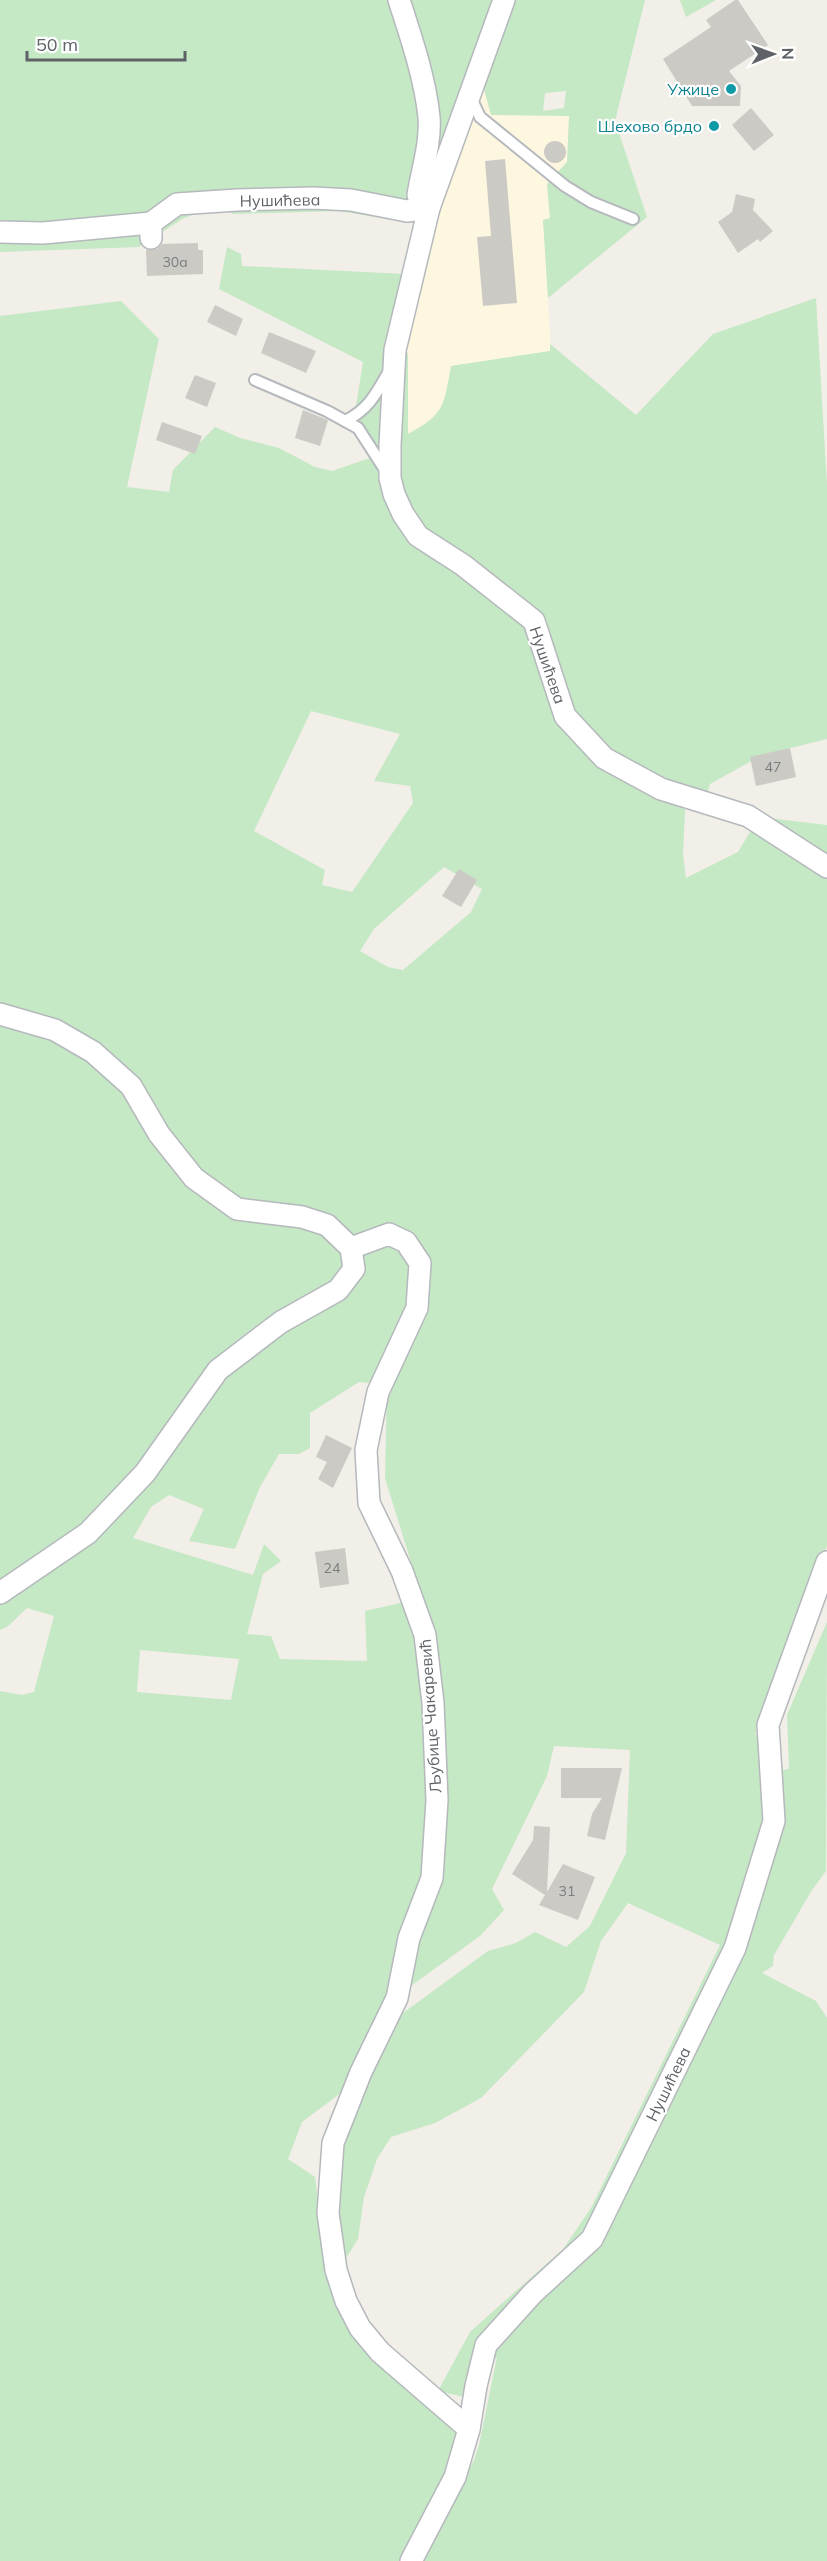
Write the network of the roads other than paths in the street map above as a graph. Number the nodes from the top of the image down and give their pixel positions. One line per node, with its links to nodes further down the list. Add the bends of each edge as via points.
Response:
1 (399, 0): 4 (street, via 429,118 418,195)
2 (504, 0): 3 (street, Нушићева)
3 (470, 95): 4 (street, Нушићева); 5 (lane, via 480,117 565,186 591,202)
4 (429, 208): 6 (street, Нушићева, via 407,211 351,200 313,198 237,200 177,204 151,230); 7 (street, Нушићева)
5 (633, 219)
6 (0, 232)
7 (394, 361): 9 (lane, Нушићева, via 361,413); 10 (street, Нушићева)
8 (255, 380): 9 (lane, Нушићева)
9 (345, 421): 10 (lane, Нушићева, via 358,428)
10 (390, 478): 11 (street, Нушићева, via 403,514 418,536 464,565 534,621 565,716 604,758 661,789 748,816)
11 (827, 867)
12 (0, 1014): 13 (street, via 56,1030 93,1052 131,1086 159,1134 194,1178 237,1209 302,1217 327,1225)
13 (351, 1248): 15 (street, via 354,1269 338,1290 281,1322 218,1370 145,1473 88,1533); 16 (street, Љубице Чакаревић, via 388,1234 406,1242 420,1263 417,1308 378,1392 366,1450 369,1503 402,1571 425,1635 437,1800 432,1878 409,1938 397,1998 361,2072 333,2143 328,2213 336,2270 360,2328 380,2352)
14 (827, 1562): 16 (street, Нушићева, via 768,1725 774,1821 735,1948 592,2239 533,2293 486,2345)
15 (0, 1593)
16 (469, 2428): 17 (street, Нушићева, via 455,2477)
17 (411, 2561)

